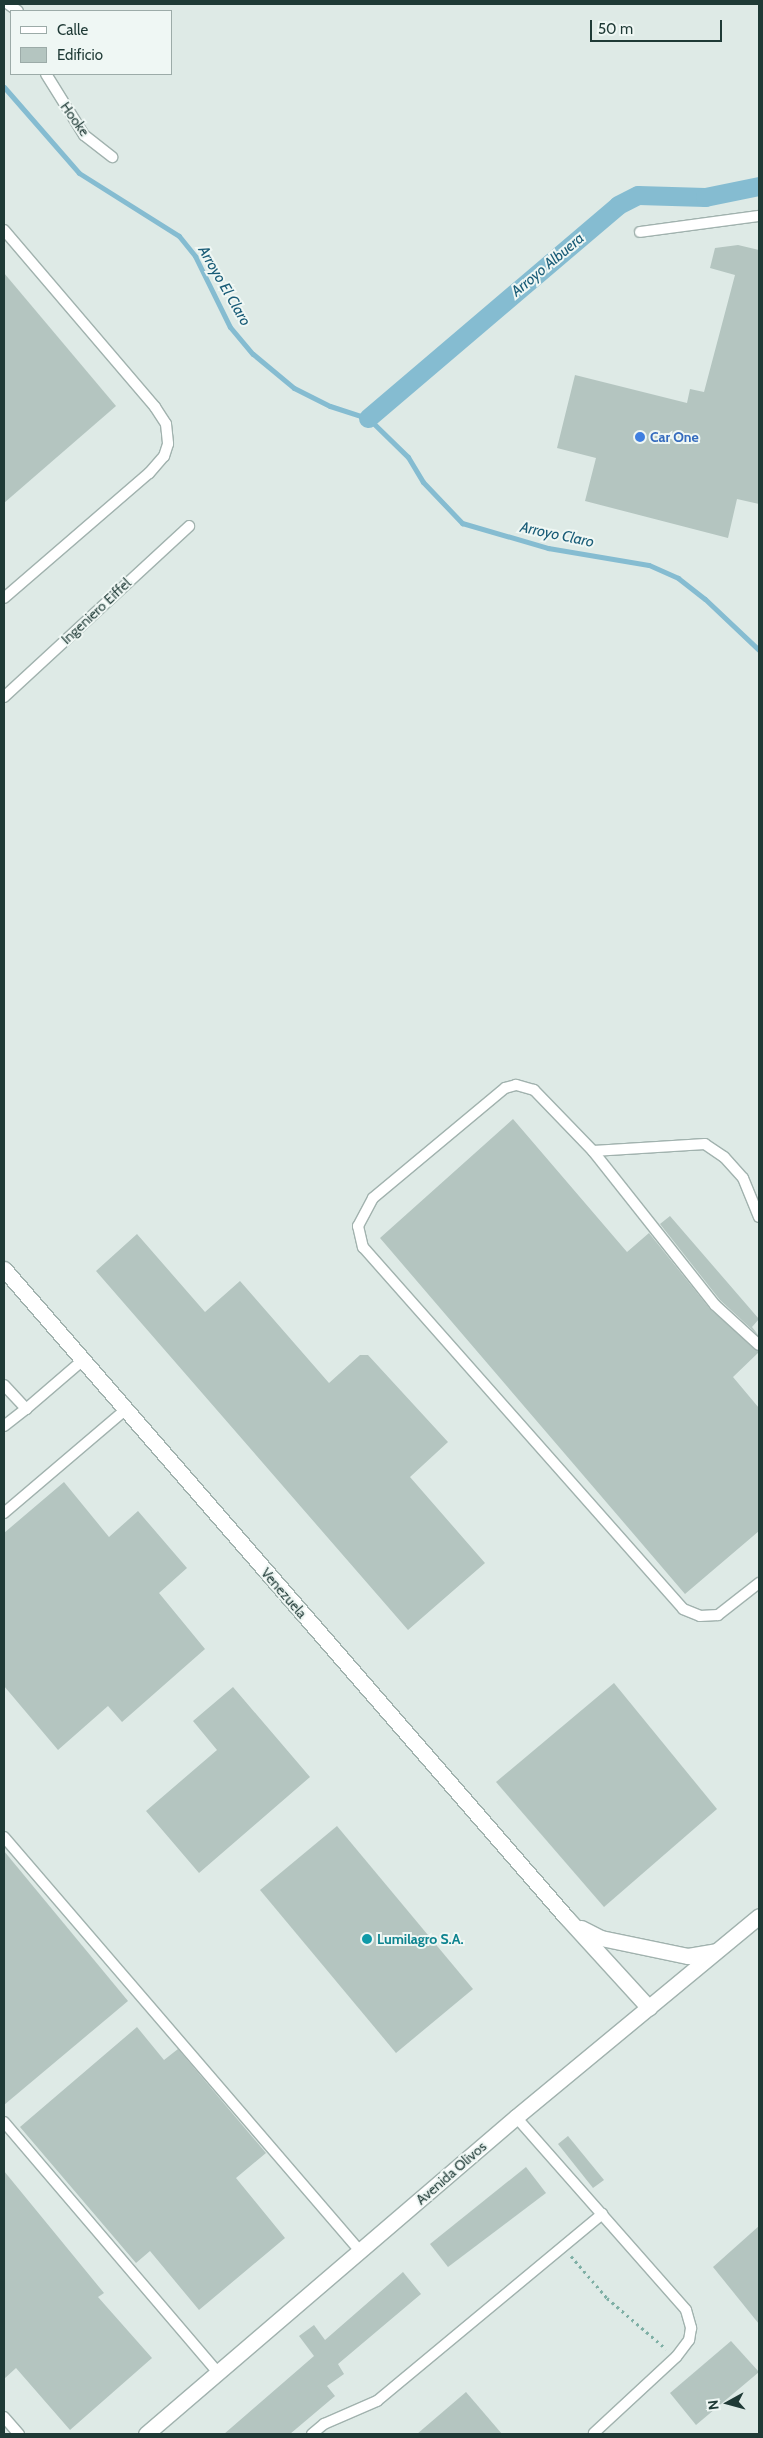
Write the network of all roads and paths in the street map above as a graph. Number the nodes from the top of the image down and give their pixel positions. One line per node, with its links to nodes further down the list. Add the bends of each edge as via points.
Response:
1 (47, 75): 2 (lane, Hooke, via 84,135)
2 (112, 158)
3 (759, 216): 5 (lane)
4 (4, 230): 7 (lane, via 155,407 166,424 168,444 164,456 149,473)
5 (640, 232)
6 (189, 526): 8 (lane, Ingeniero Eiffel)
7 (4, 598)
8 (4, 697)
9 (593, 1151): 10 (lane, via 705,1144 724,1157 743,1178); 12 (lane, via 715,1305); 19 (lane, via 534,1090 516,1085 505,1088 373,1198 358,1226 363,1247 683,1609 700,1616 718,1615)
10 (759, 1217)
11 (4, 1269): 13 (street, Venezuela)
12 (759, 1345)
13 (82, 1360): 15 (lane); 16 (street, Venezuela)
14 (4, 1386): 15 (lane)
15 (26, 1409): 17 (lane)
16 (125, 1410): 18 (lane); 22 (street, Venezuela)
17 (4, 1426)
18 (4, 1513)
19 (759, 1583)
20 (4, 1837): 29 (lane)
21 (759, 1916): 23 (street, Avenida Olivos)
22 (566, 1917): 23 (street, via 601,1938 688,1956 708,1954); 24 (street, Venezuela)
23 (723, 1947): 24 (street, Avenida Olivos)
24 (649, 2008): 25 (street, Avenida Olivos)
25 (516, 2116): 27 (lane); 29 (street, Avenida Olivos)
26 (4, 2122): 31 (lane)
27 (602, 2214): 28 (lane); 30 (lane, via 686,2310 691,2328 689,2340)
28 (560, 2249): 30 (path, via 586,2270 607,2298 645,2334); 36 (lane, via 377,2401 324,2424)
29 (360, 2251): 31 (street, Avenida Olivos)
30 (676, 2357): 33 (lane)
31 (218, 2373): 35 (street, Avenida Olivos)
32 (4, 2416): 34 (lane)
33 (594, 2433)
34 (19, 2434)
35 (146, 2434)
36 (312, 2434)

